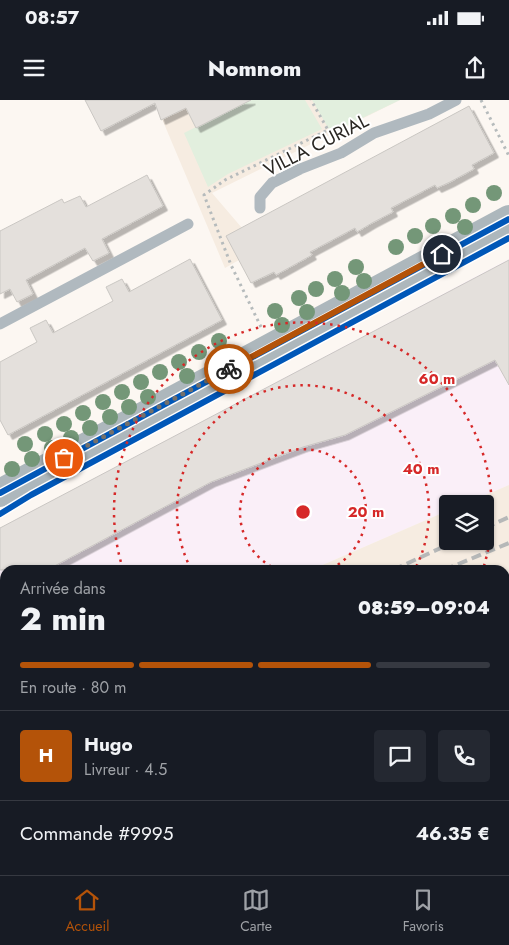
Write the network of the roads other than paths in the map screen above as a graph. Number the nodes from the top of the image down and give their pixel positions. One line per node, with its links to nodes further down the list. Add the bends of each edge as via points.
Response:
1 (456, 100): 2 (lane, VILLA CURIAL, via 429,114 374,133 341,153 272,183 260,197)
2 (260, 208)
3 (509, 219): 6 (street)
4 (188, 224): 5 (lane)
5 (0, 324)
6 (0, 493)

